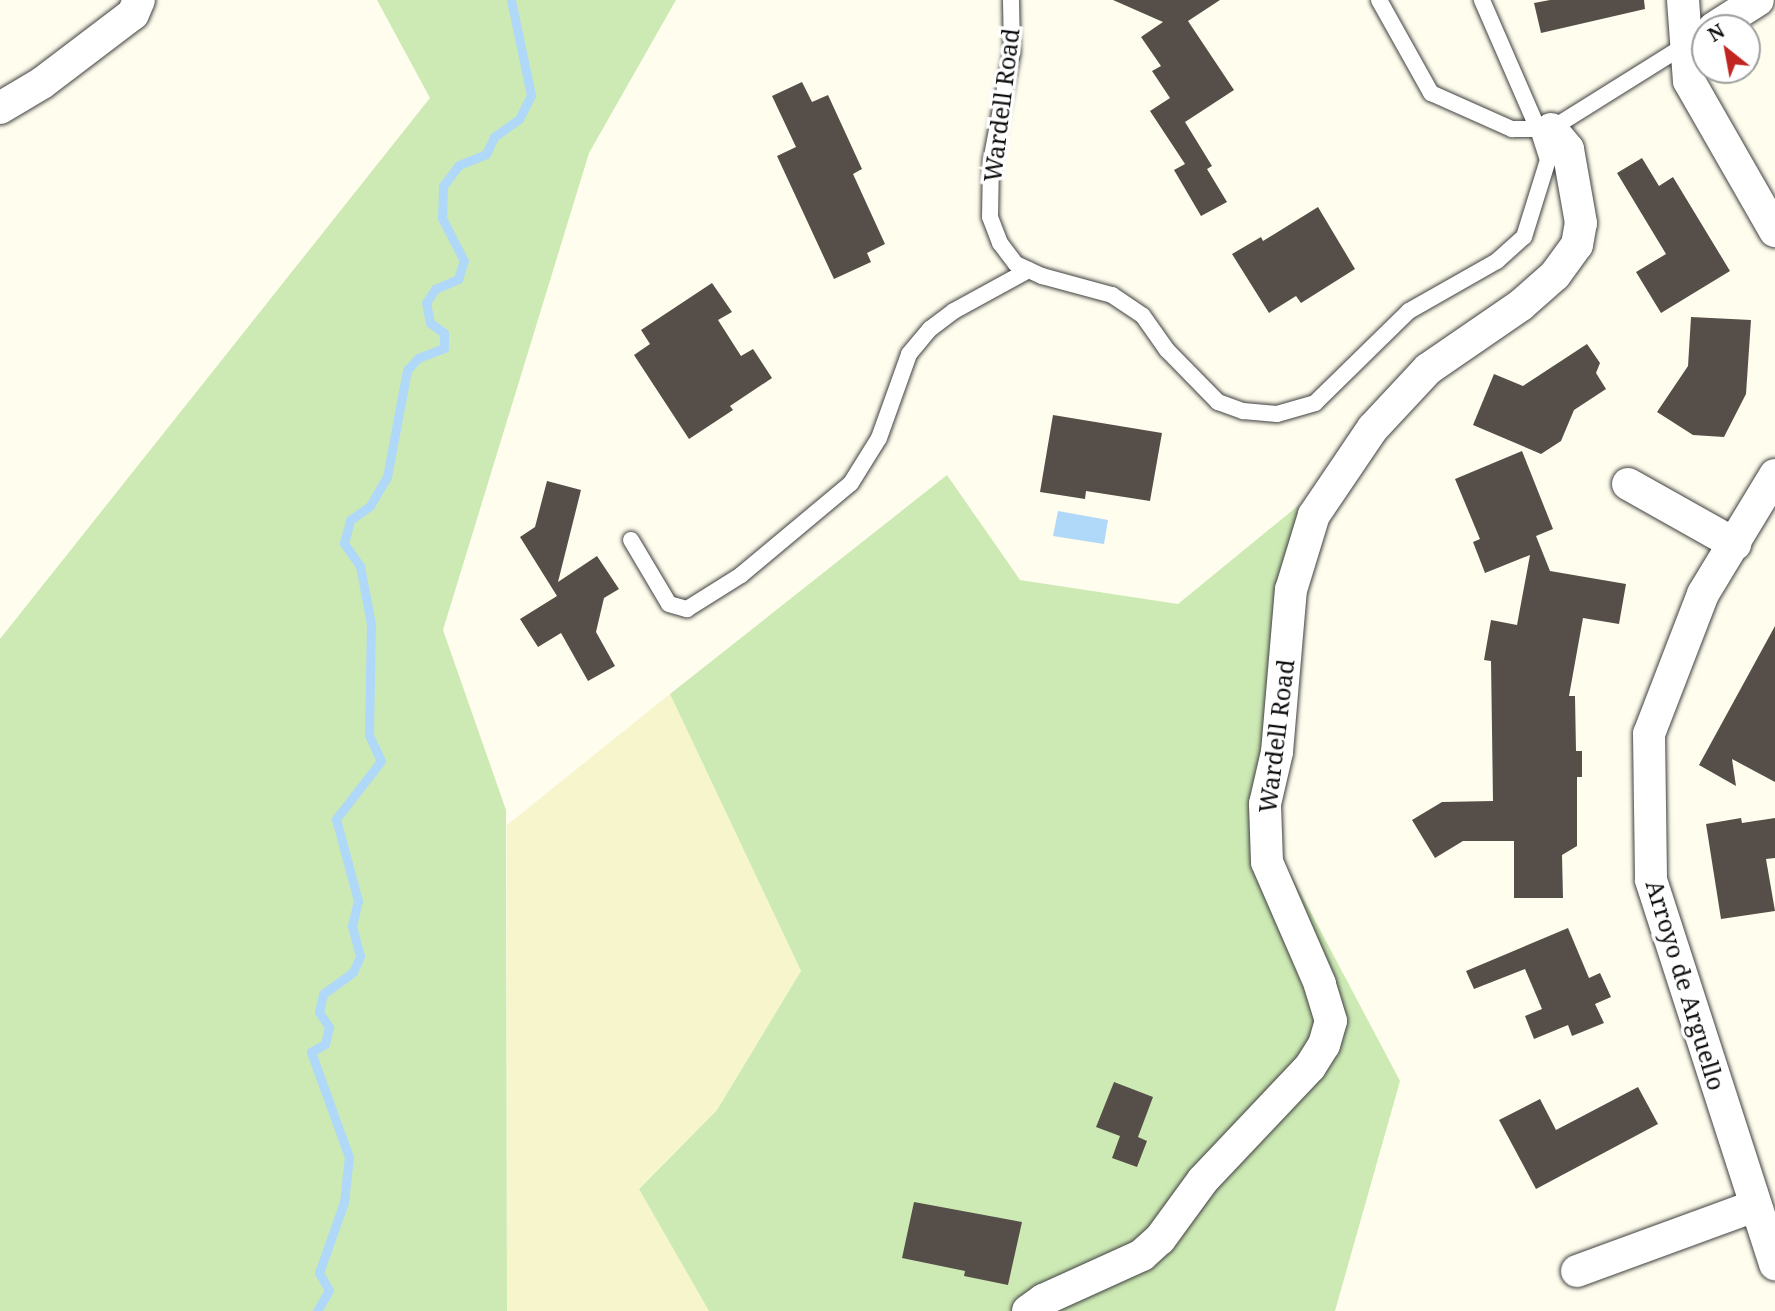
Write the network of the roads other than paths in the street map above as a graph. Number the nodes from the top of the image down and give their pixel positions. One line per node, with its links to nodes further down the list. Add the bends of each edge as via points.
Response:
1 (139, 0): 11 (street, via 133,14 42,83)
2 (1011, 0): 14 (lane, Wardell Road, via 1012,52 991,161 990,217 1000,243 1016,264)
3 (1379, 0): 12 (lane, via 1431,93 1512,129)
4 (1482, 0): 12 (lane, Wardell Road)
5 (1683, 0): 8 (street)
6 (1758, 0): 7 (street)
7 (1736, 14)
8 (1691, 27)
9 (1691, 42): 12 (lane)
10 (1691, 67): 13 (street, via 1689,81)
11 (0, 108)
12 (1545, 129): 14 (lane, Wardell Road, via 1548,160 1524,237 1479,273 1409,312 1315,404 1277,414 1243,411 1218,402 1167,350 1143,316 1112,295); 22 (street, Wardell Road, via 1569,149 1581,223 1577,246 1555,275 1521,304 1428,369 1373,428 1314,514 1291,590 1277,752 1265,804 1267,862 1320,984 1331,1021 1324,1045 1310,1067 1203,1180 1160,1239 1142,1255)
13 (1775, 230)
14 (1029, 270): 17 (lane, via 954,311 930,330 909,354 879,438 851,483 741,575 687,609 669,604)
15 (1775, 475): 18 (street, Arroyo de Arguello)
16 (1628, 484): 18 (street)
17 (631, 540)
18 (1735, 544): 19 (street, Arroyo de Arguello, via 1703,594 1649,734 1651,880)
19 (1755, 1206): 20 (street, Arroyo de Arguello); 21 (street)
20 (1775, 1264)
21 (1577, 1270)
22 (1028, 1311)

